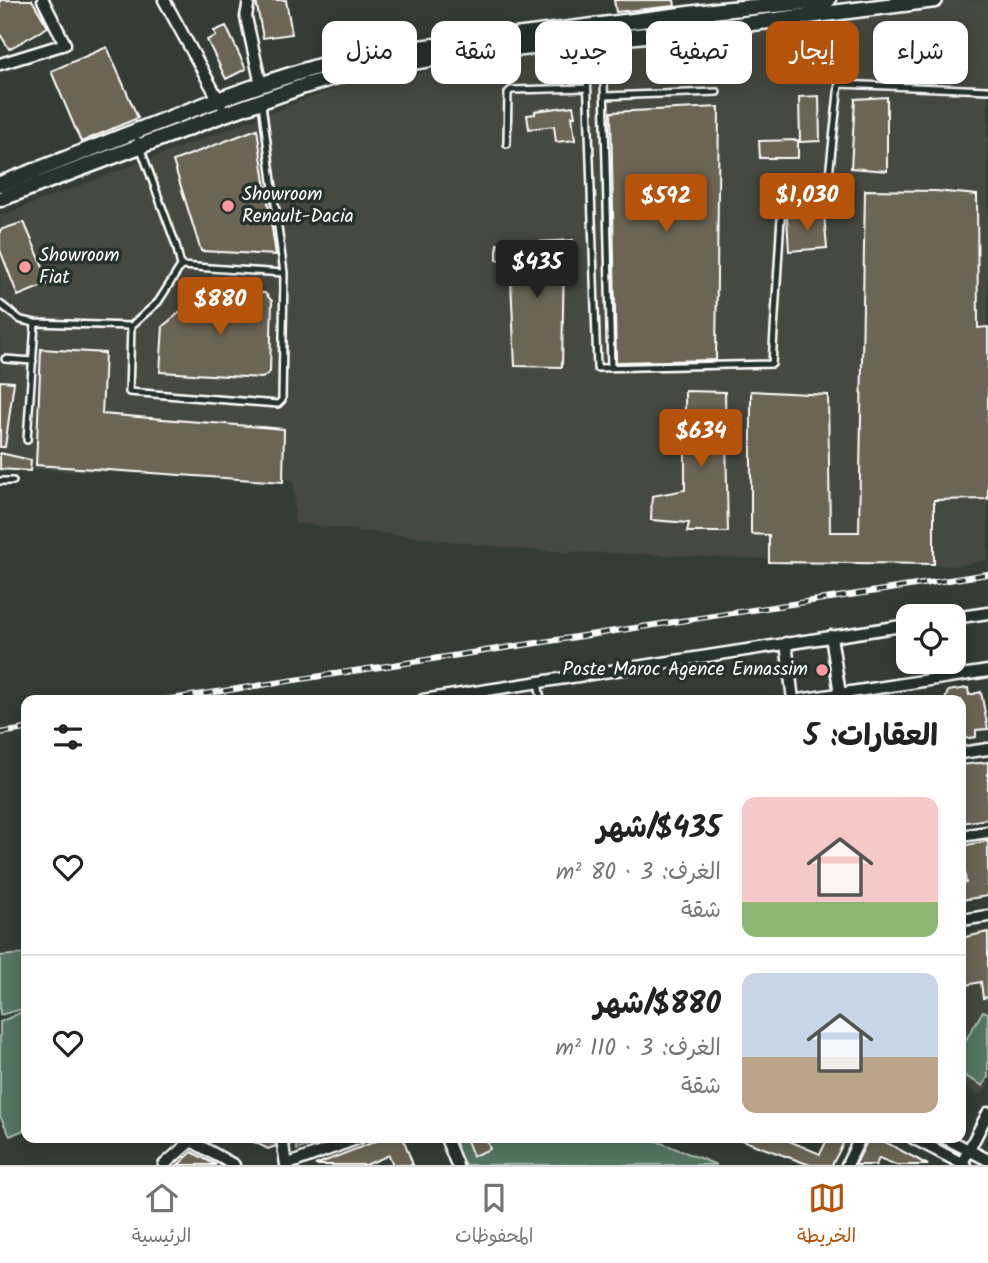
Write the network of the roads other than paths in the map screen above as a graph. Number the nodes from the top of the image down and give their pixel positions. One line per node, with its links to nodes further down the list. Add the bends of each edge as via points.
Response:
1 (43, 0): 12 (street, via 65,44)
2 (164, 0): 21 (street)
3 (249, 0): 15 (street, via 246,18)
4 (828, 0): 6 (street)
5 (935, 0): 7 (street)
6 (723, 5): 9 (street)
7 (839, 6): 8 (street)
8 (752, 22)
9 (632, 25)
10 (431, 50): 15 (street, via 355,56)
11 (431, 54): 20 (street, via 355,71)
12 (0, 64)
13 (587, 84): 16 (lane)
14 (603, 84): 19 (lane)
15 (261, 85): 21 (street)
16 (587, 88): 23 (lane, via 511,90); 33 (lane, via 597,368)
17 (988, 90): 33 (lane, via 839,84 828,185 791,195 780,217 772,364)
18 (717, 92): 19 (lane)
19 (604, 96): 33 (lane)
20 (261, 101): 21 (street); 27 (lane)
21 (222, 107): 22 (street)
22 (137, 139): 24 (street); 25 (street); 26 (lane)
23 (507, 144)
24 (0, 184)
25 (0, 199)
26 (181, 266): 27 (lane); 30 (lane, via 158,302)
27 (284, 273): 30 (lane, via 282,400 278,404 129,392)
28 (0, 304): 29 (lane, via 21,320)
29 (35, 323): 30 (lane); 32 (lane)
30 (131, 326)
31 (5, 359): 32 (lane)
32 (33, 361): 34 (lane)
33 (611, 368)
34 (27, 440)
35 (0, 481): 36 (lane)
36 (13, 481)
37 (988, 613): 38 (street)
38 (966, 616)
39 (896, 627): 40 (street)
40 (831, 636): 41 (street); 44 (street)
41 (786, 643): 43 (street); 47 (street)
42 (988, 671): 44 (street)
43 (538, 682): 45 (street); 46 (lane)
44 (840, 694): 48 (street)
45 (484, 695)
46 (540, 695)
47 (792, 695)
48 (833, 695)
49 (988, 749): 50 (street)
50 (966, 752)
51 (988, 832): 52 (street)
52 (966, 835)
53 (988, 916): 54 (street)
54 (966, 919)
55 (988, 1114): 64 (street)
56 (186, 1143): 66 (street)
57 (197, 1143): 67 (street)
58 (283, 1143): 68 (street)
59 (345, 1143): 68 (street)
60 (448, 1143): 69 (street)
61 (858, 1143): 70 (street)
62 (922, 1143): 71 (street)
63 (955, 1143): 64 (street)
64 (968, 1149): 65 (street); 71 (street)
65 (988, 1160)
66 (164, 1165)
67 (234, 1165)
68 (286, 1165)
69 (457, 1165)
70 (847, 1165)
71 (962, 1165)

